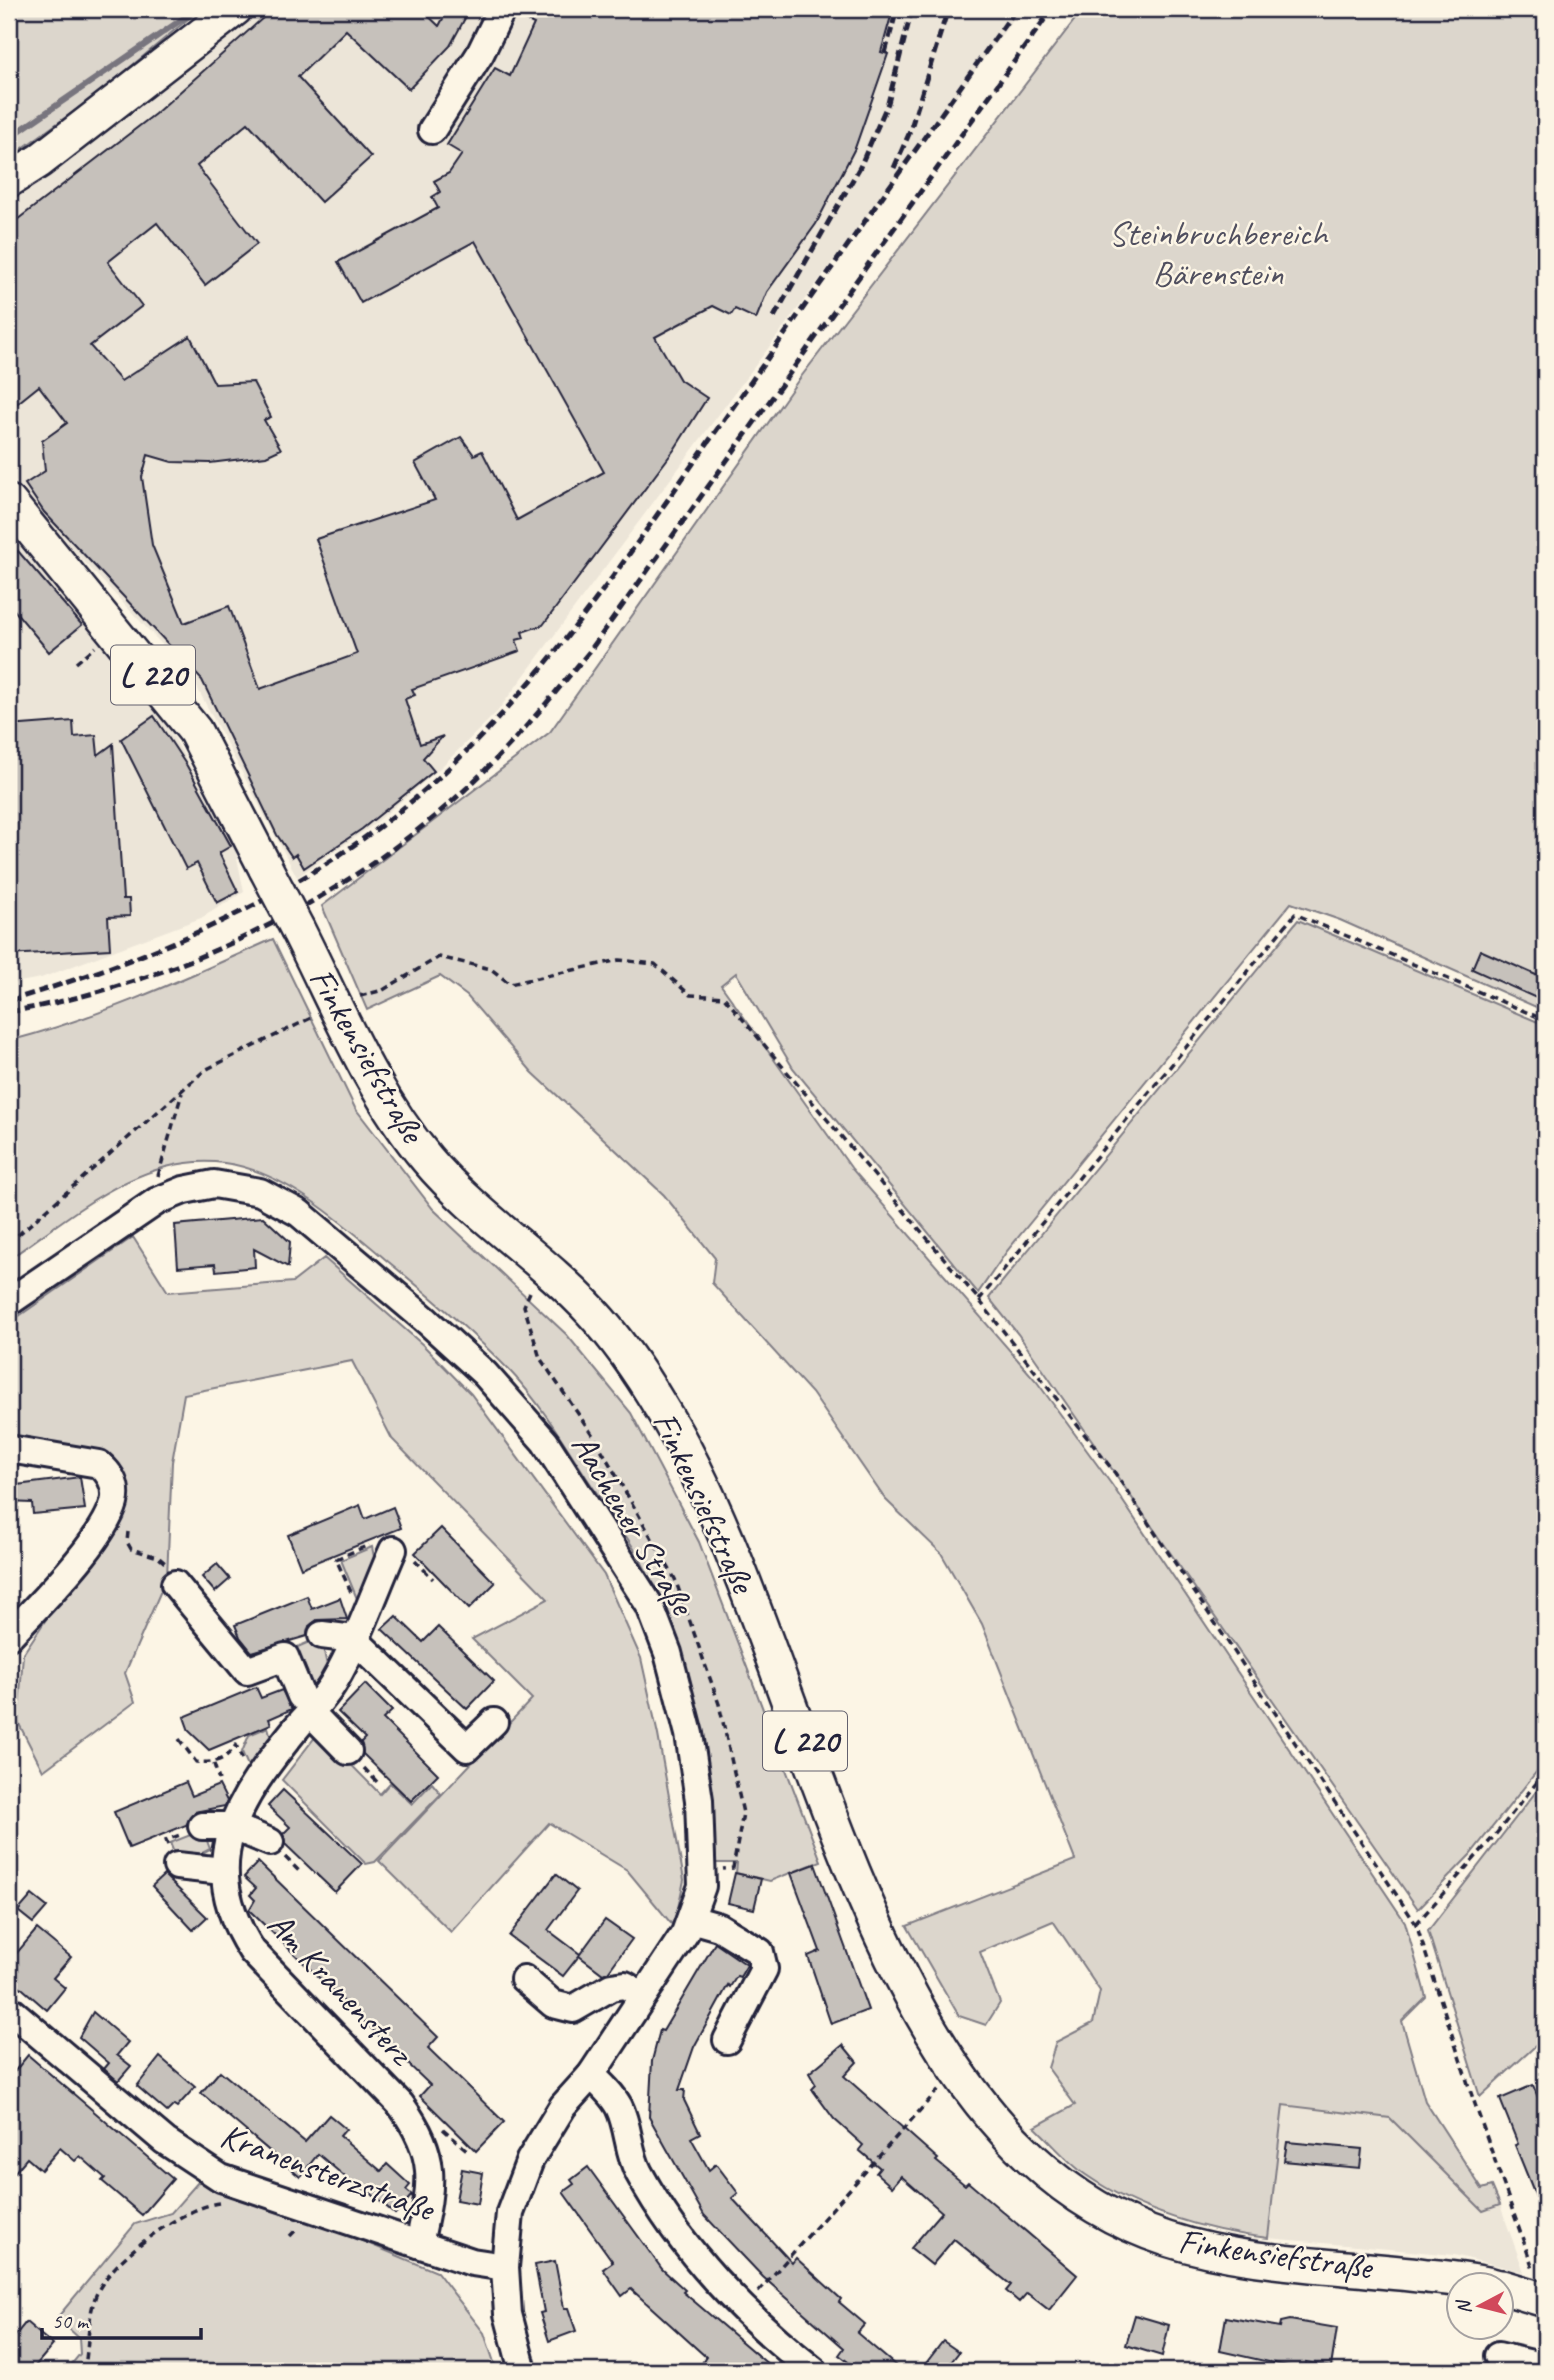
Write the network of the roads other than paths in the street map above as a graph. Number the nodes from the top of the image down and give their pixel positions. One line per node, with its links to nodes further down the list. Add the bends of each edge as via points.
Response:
1 (235, 9): 4 (main road)
2 (502, 9): 3 (street)
3 (432, 130)
4 (9, 180)
5 (13, 514): 29 (main road, Finkensiefstraße / L 220, bridge, via 195,731 399,1121 428,1160 592,1312 659,1403 692,1461 725,1535 850,1866 934,2040 982,2106 1045,2169 1102,2212 1167,2239 1256,2259)
6 (9, 1302): 21 (street, Aachener Straße, via 158,1200 214,1184 260,1192 299,1213 428,1321 485,1374 545,1442 650,1606 668,1653 699,1800 704,1868)
7 (9, 1449): 11 (street, via 99,1464 109,1473 115,1489 114,1503 97,1534)
8 (381, 1548): 12 (street, Am Kranensterz)
9 (172, 1577): 13 (street, via 247,1671 285,1657)
10 (322, 1635): 12 (street)
11 (9, 1636)
12 (354, 1639): 13 (street, Am Kranensterz, via 334,1683); 14 (street, via 467,1748)
13 (305, 1704): 15 (street); 17 (street, Am Kranensterz)
14 (494, 1722)
15 (348, 1751)
16 (202, 1826): 17 (street)
17 (231, 1826): 18 (street); 20 (street, Am Kranensterz)
18 (270, 1842)
19 (177, 1866): 20 (street)
20 (223, 1871): 27 (street, Am Kranensterz, via 235,1926 252,1951 401,2105 419,2130 429,2157 430,2192)
21 (691, 1919): 23 (street, Aachener Straße); 25 (street, via 719,1927 760,1952 764,1969)
22 (524, 1979): 23 (street, via 553,2004 573,2009 611,1987 625,1985)
23 (642, 1995): 26 (street, Aachener Straße)
24 (9, 2009): 27 (street, Kranensterzstraße, via 164,2141 221,2178)
25 (727, 2040)
26 (591, 2074): 28 (street, Aachener Straße, via 563,2106 530,2160 510,2213); 34 (street, via 620,2108 637,2170 706,2271)
27 (419, 2244): 28 (street, Kranensterzstraße, via 472,2262)
28 (505, 2267): 33 (street, Aachener Straße, via 508,2314)
29 (1446, 2279)
30 (1516, 2291): 31 (main road)
31 (1544, 2300)
32 (1498, 2356): 35 (street)
33 (523, 2371)
34 (814, 2371)
35 (1545, 2371)

